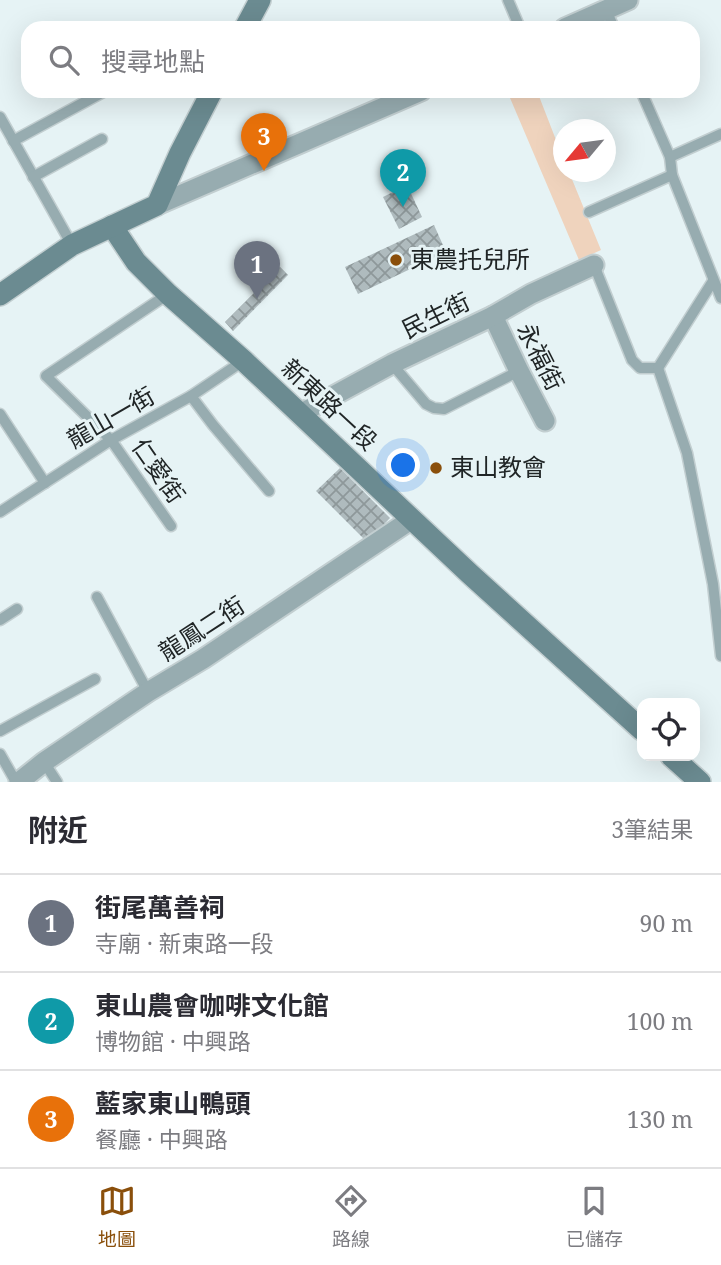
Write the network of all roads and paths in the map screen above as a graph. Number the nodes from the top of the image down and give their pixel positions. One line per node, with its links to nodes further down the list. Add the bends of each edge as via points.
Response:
1 (260, 0): 5 (street)
2 (508, 0): 6 (lane)
3 (628, 0): 4 (street)
4 (606, 10): 7 (street); 8 (lane)
5 (249, 21)
6 (517, 21)
7 (581, 21)
8 (611, 21)
9 (92, 98): 16 (lane)
10 (208, 98): 20 (street)
11 (405, 98): 20 (street)
12 (644, 98): 17 (lane)
13 (0, 117): 16 (lane)
14 (721, 134): 17 (lane)
15 (102, 139): 19 (lane)
16 (13, 141): 19 (lane)
17 (670, 157): 18 (lane)
18 (672, 175): 21 (lane); 25 (lane)
19 (33, 177): 23 (lane)
20 (157, 205): 22 (street)
21 (589, 212)
22 (112, 226): 23 (street); 26 (street, 新東路一段, via 136,262)
23 (72, 245): 27 (street)
24 (594, 265): 29 (street, 民生街); 32 (lane, via 632,360 640,368)
25 (713, 281): 28 (lane); 32 (lane)
26 (168, 294): 30 (street, 新東路一段); 38 (lane, 仁愛街, via 46,376)
27 (0, 295)
28 (721, 298)
29 (493, 316): 31 (street, 民生街); 33 (street, 永福街)
30 (244, 360): 34 (lane, 龍山一街); 36 (street, 新東路一段)
31 (392, 364): 33 (lane, via 426,404 444,409); 36 (street, 民生街)
32 (658, 368): 47 (lane, via 687,453 713,584)
33 (519, 371): 37 (street, 永福街)
34 (191, 396): 38 (lane, 龍山一街); 40 (lane)
35 (0, 414): 39 (lane)
36 (300, 414): 42 (street, 新東路一段)
37 (545, 421)
38 (111, 440): 39 (lane, 龍山一街); 43 (lane, 仁愛街)
39 (45, 483): 41 (lane, 龍山一街)
40 (269, 491)
41 (0, 512)
42 (412, 519): 49 (street, 龍鳳二街); 50 (street, 新東路一段)
43 (171, 526)
44 (97, 597): 49 (lane)
45 (17, 609): 46 (lane)
46 (0, 620)
47 (721, 656)
48 (95, 679): 51 (lane)
49 (148, 692): 54 (street, 龍鳳二街)
50 (637, 725)
51 (0, 731)
52 (0, 754): 55 (lane)
53 (677, 761): 57 (street)
54 (44, 762): 55 (street, 龍鳳二街); 56 (lane)
55 (18, 782)
56 (57, 782)
57 (700, 782)

